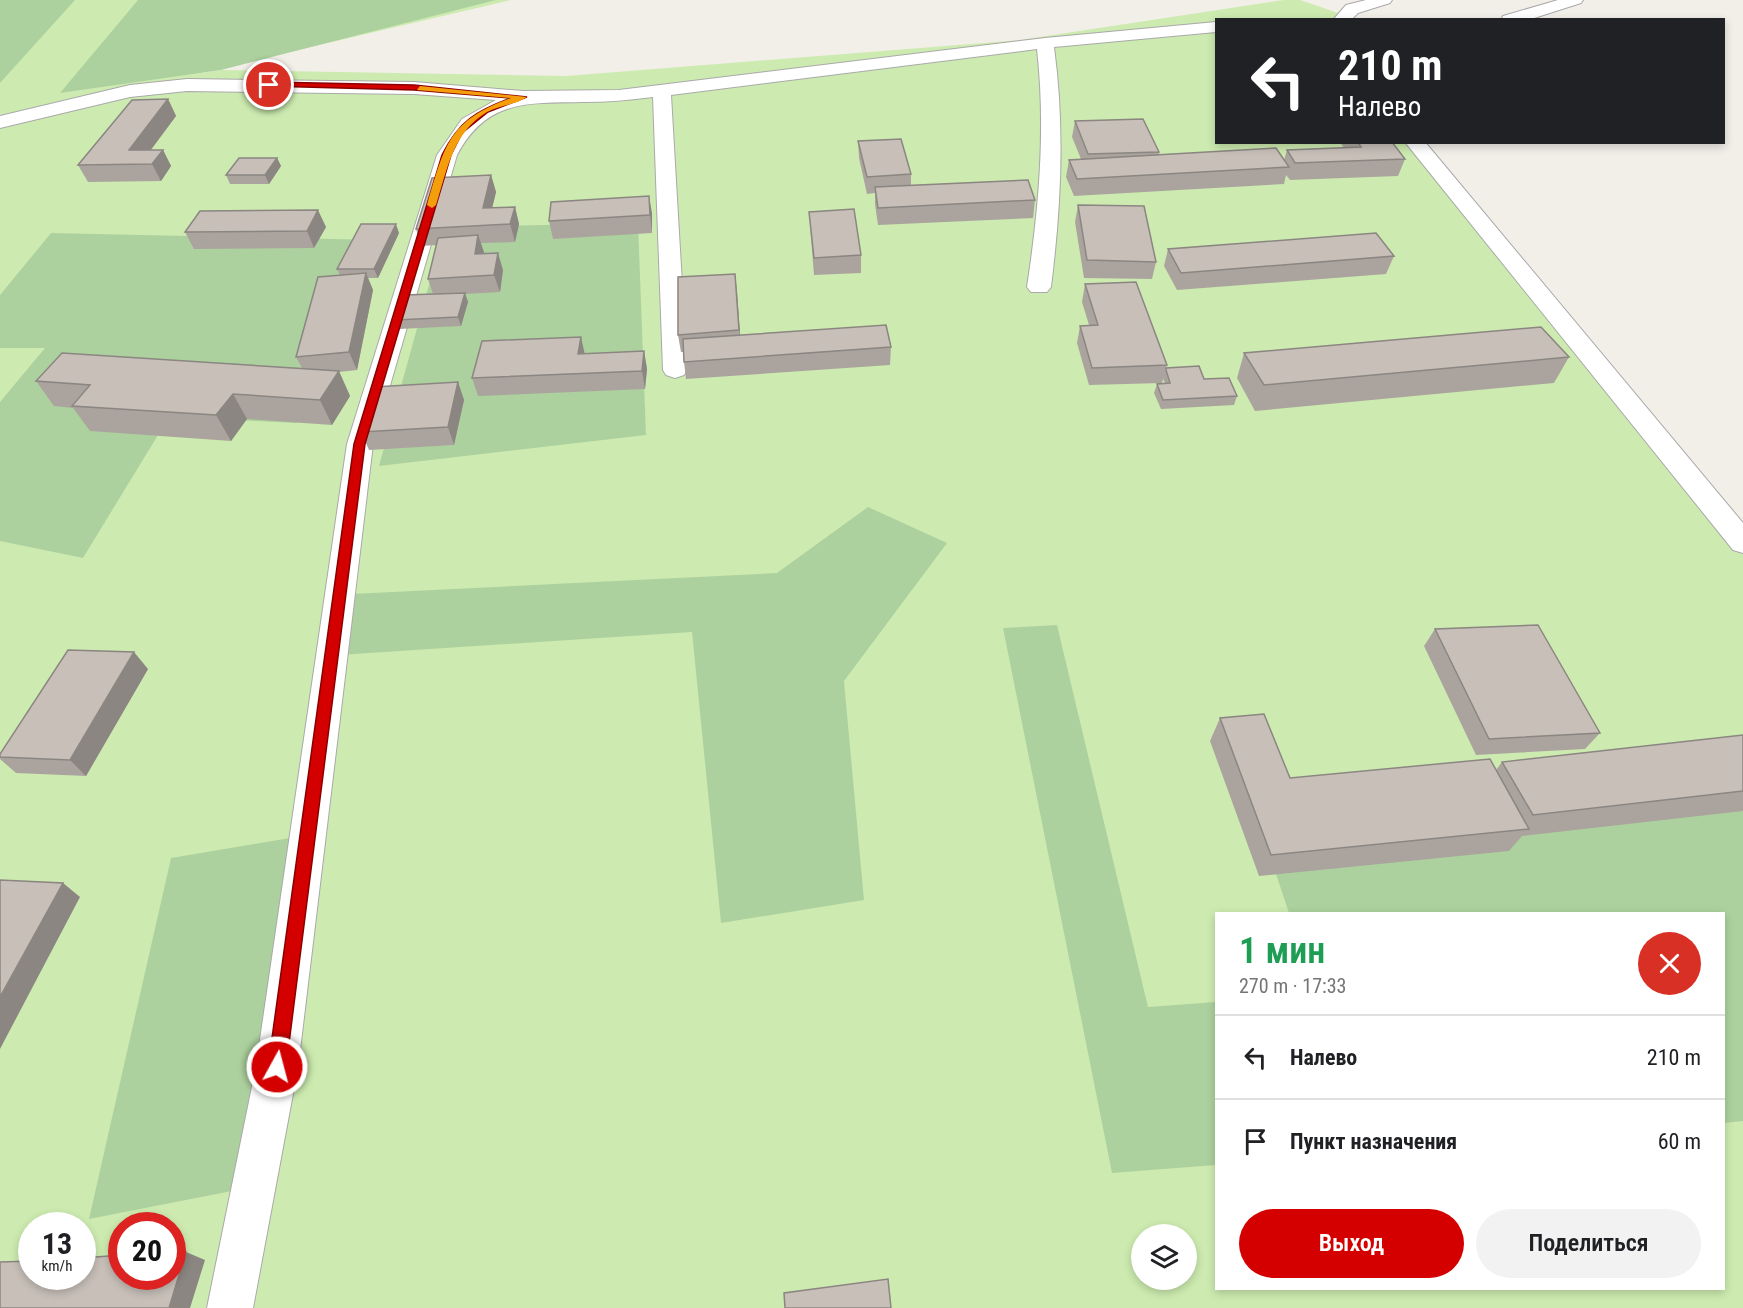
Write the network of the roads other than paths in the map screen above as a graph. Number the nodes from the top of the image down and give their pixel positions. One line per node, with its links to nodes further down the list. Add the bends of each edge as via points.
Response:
1 (1384, 0): 3 (lane, via 1352,9)
2 (1575, 0): 4 (lane)
3 (1343, 18)
4 (1516, 18)
5 (1215, 27): 6 (lane)
6 (1045, 43): 7 (lane); 11 (lane, via 1052,90 1052,163)
7 (662, 92): 8 (lane); 12 (lane)
8 (523, 97): 9 (lane, via 414,88 187,86 120,93); 14 (lane, via 485,111 458,132 447,155 360,444 277,1067)
9 (0, 122)
10 (1416, 144): 13 (lane)
11 (1039, 287)
12 (675, 370)
13 (1743, 543)
14 (230, 1308)

